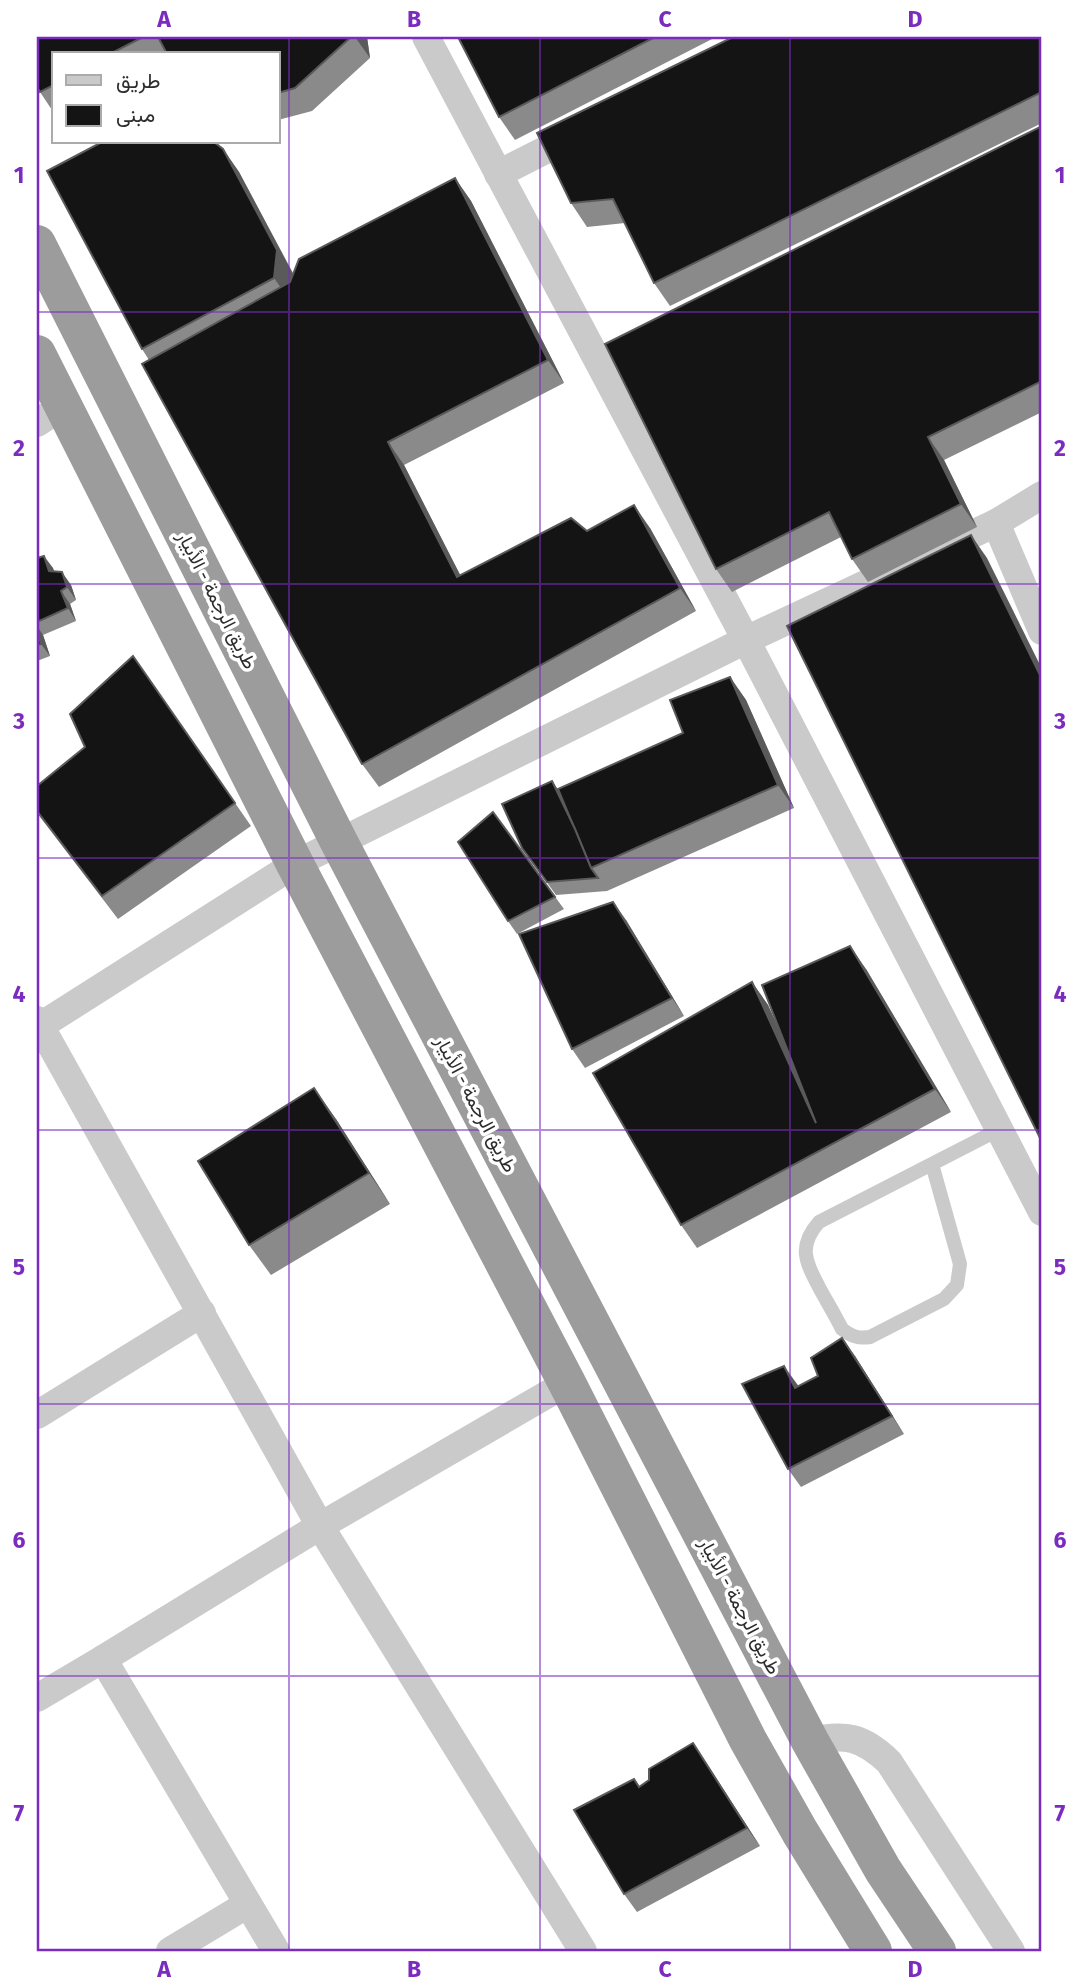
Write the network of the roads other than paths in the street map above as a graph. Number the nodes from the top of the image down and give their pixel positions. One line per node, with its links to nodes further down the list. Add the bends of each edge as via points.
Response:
1 (426, 37): 3 (street)
2 (598, 124): 3 (street)
3 (498, 174): 10 (street, via 613,360)
4 (37, 244): 11 (highway, طريق الرجمة - الأبيار)
5 (37, 354): 6 (highway)
6 (50, 414): 12 (highway)
7 (1042, 495): 8 (street)
8 (996, 523): 9 (street); 10 (street)
9 (1042, 631)
10 (746, 639): 11 (street); 14 (street)
11 (339, 842): 12 (street); 23 (highway, طريق الرجمة - الأبيار)
12 (295, 864): 13 (street); 18 (highway)
13 (38, 1024): 17 (street)
14 (1000, 1129): 15 (lane); 16 (street)
15 (932, 1164): 15 (lane, via 819,1222 811,1231 806,1243 807,1264 848,1334 870,1337 944,1299 957,1286 960,1264)
16 (1042, 1212)
17 (202, 1313): 19 (street); 20 (street)
18 (567, 1383): 20 (street); 25 (highway, via 748,1740)
19 (37, 1415)
20 (320, 1526): 21 (street); 28 (street)
21 (103, 1659): 22 (street); 24 (street)
22 (37, 1698)
23 (810, 1741): 29 (highway, طريق الرجمة - الأبيار, via 883,1870); 30 (street, via 847,1737 861,1741 889,1762)
24 (248, 1905): 26 (street); 27 (street)
25 (870, 1950)
26 (170, 1951)
27 (276, 1951)
28 (583, 1951)
29 (937, 1951)
30 (1011, 1951)

